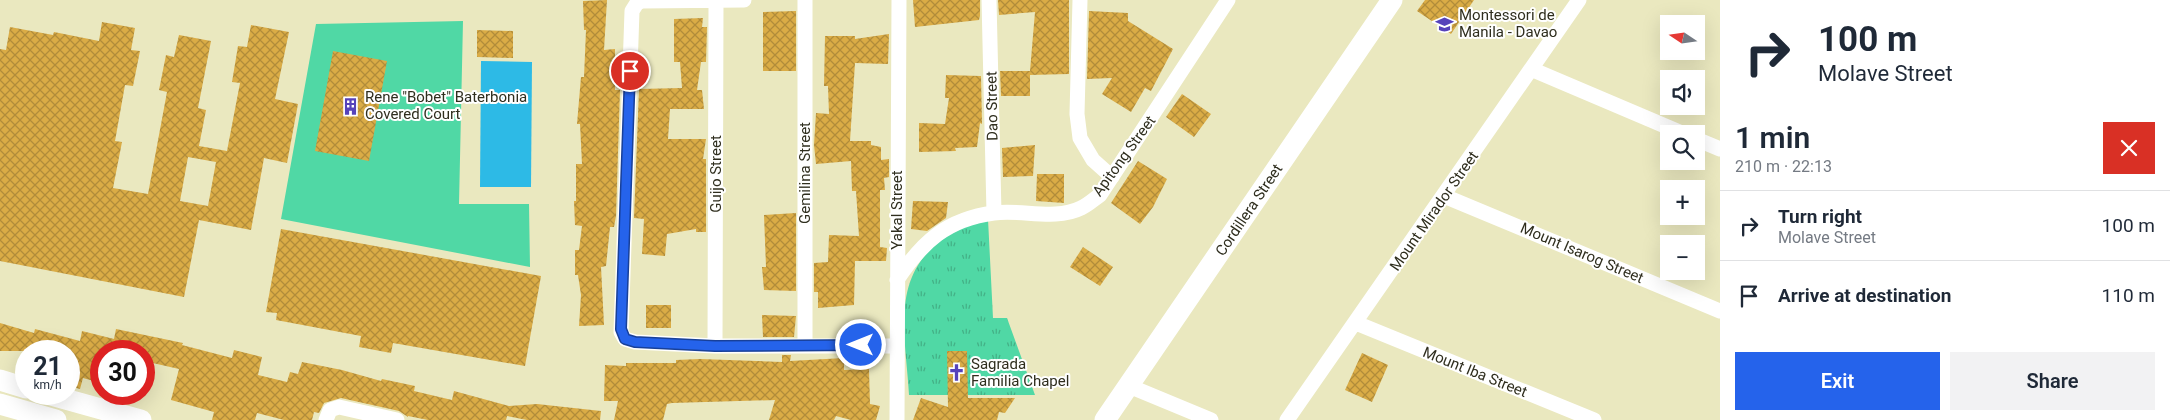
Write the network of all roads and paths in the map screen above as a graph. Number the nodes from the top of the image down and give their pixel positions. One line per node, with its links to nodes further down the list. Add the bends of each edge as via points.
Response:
1 (744, 0): 9 (street)
2 (805, 0): 20 (street, Gemilina Street)
3 (899, 0): 17 (street, Yakal Street)
4 (989, 0): 16 (street, Dao Street)
5 (1080, 0): 14 (street, via 1077,114 1080,138 1093,160)
6 (1228, 0): 14 (street, Apitong Street)
7 (1392, 0): 25 (street, Cordillera Street)
8 (1579, 0): 10 (street, Mount Mirador Street)
9 (716, 2): 21 (street, Guijo Street); 21 (street, via 637,2 632,11 621,309 621,332 625,339)
10 (1531, 69): 11 (street); 15 (street, Mount Mirador Street)
11 (1663, 125)
12 (1705, 143): 13 (street)
13 (1720, 149)
14 (1112, 177): 16 (street, Apitong Street, via 1100,195 1082,208 1064,213)
15 (1444, 196): 18 (street, Mount Isarog Street); 19 (street, Mount Mirador Street)
16 (994, 213): 17 (street, Apitong Street, via 940,231 911,260)
17 (897, 280): 22 (street, Yakal Street)
18 (1720, 311)
19 (1356, 323): 36 (street, Mount Mirador Street); 37 (street, Mount Iba Street)
20 (805, 345): 21 (street); 22 (street)
21 (715, 346)
22 (898, 346): 33 (street, Yakal Street)
23 (0, 380): 24 (street)
24 (15, 385)
25 (1130, 386): 34 (street, Cordillera Street); 35 (street)
26 (0, 404): 29 (street)
27 (69, 405): 28 (street)
28 (83, 412): 30 (street)
29 (56, 420)
30 (140, 420)
31 (326, 420): 32 (street, via 330,410 339,407)
32 (397, 420)
33 (897, 420)
34 (1105, 420)
35 (1211, 420)
36 (1286, 420)
37 (1594, 420)

